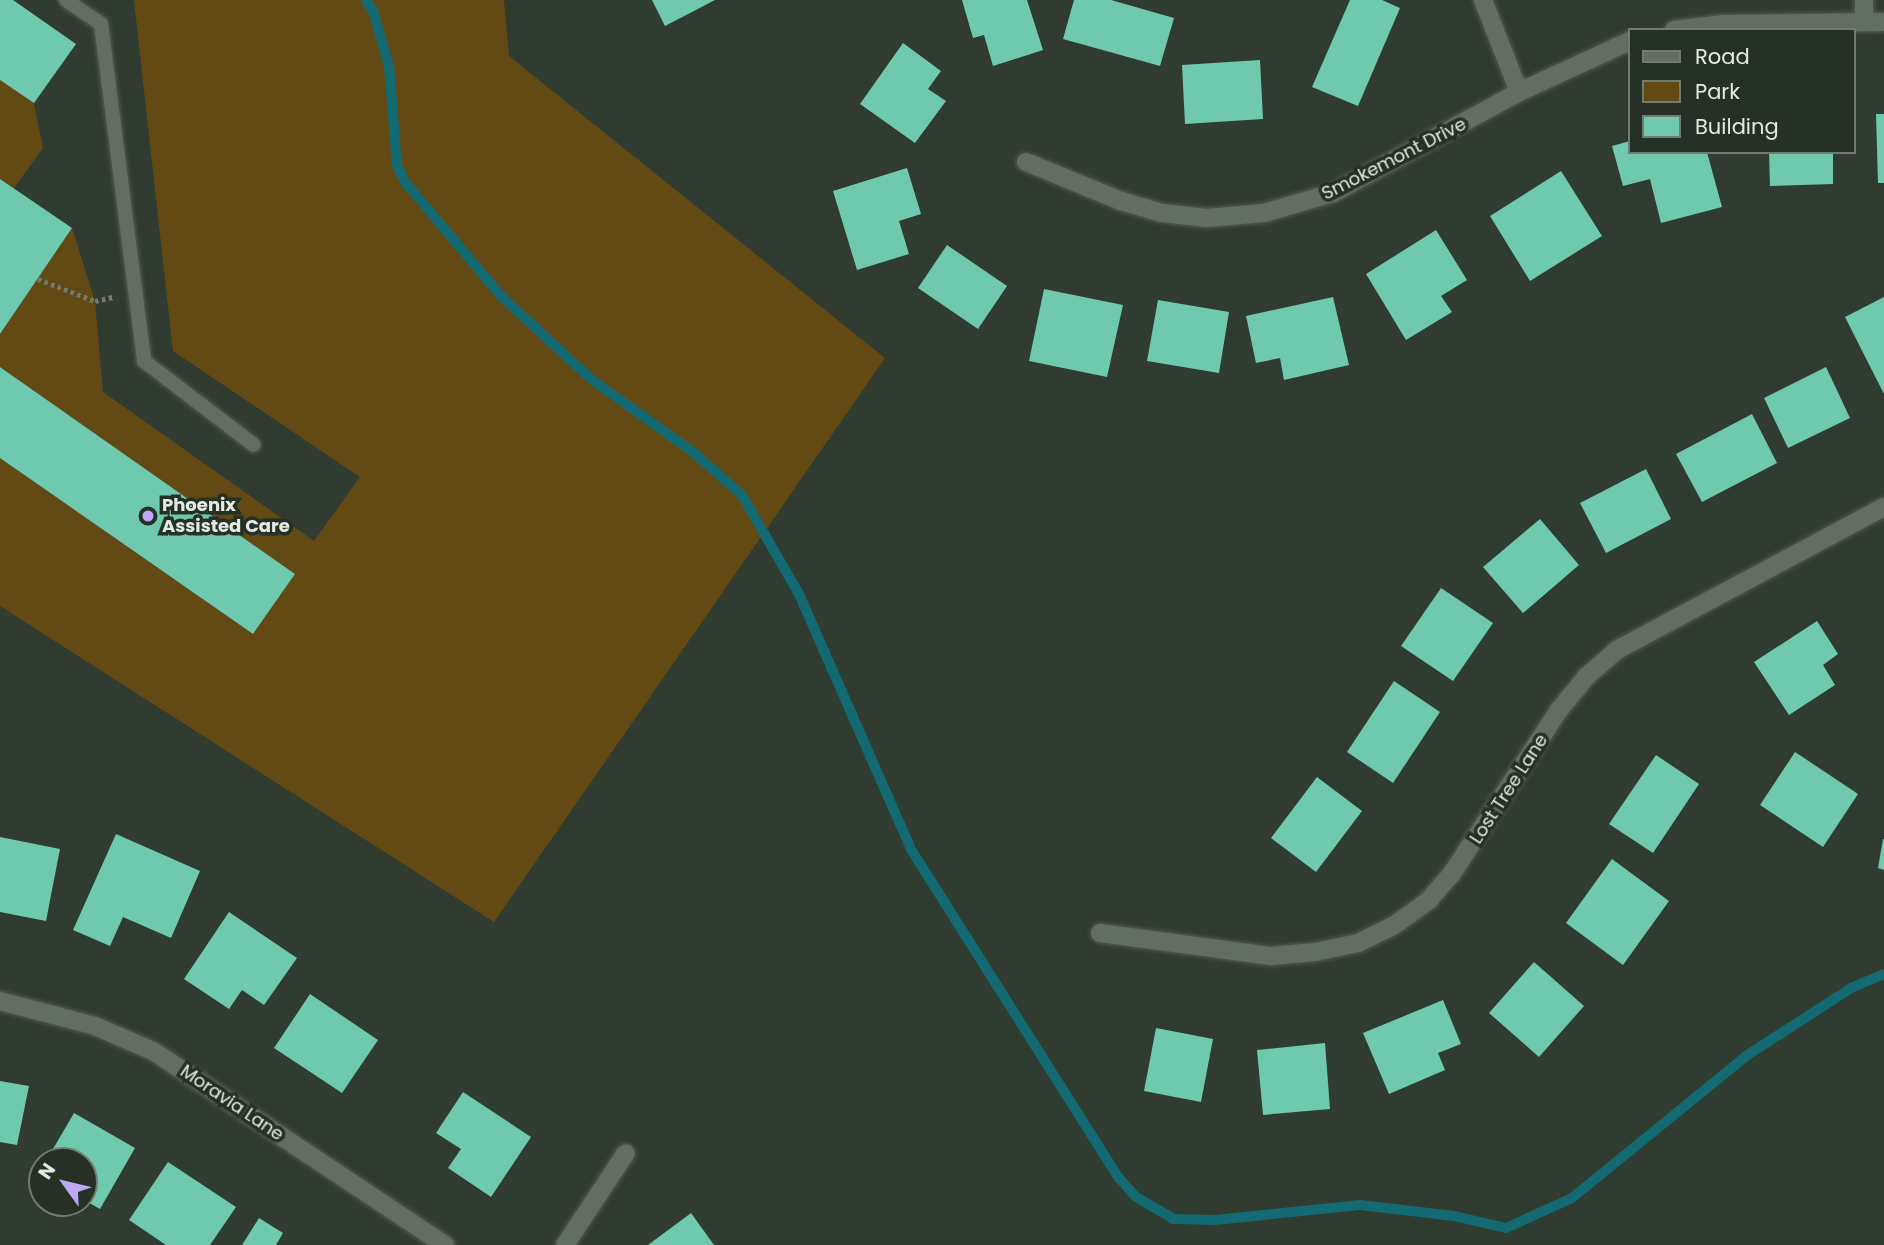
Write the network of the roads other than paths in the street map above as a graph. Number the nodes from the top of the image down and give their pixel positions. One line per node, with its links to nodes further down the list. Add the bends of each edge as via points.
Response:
1 (66, 0): 10 (lane, via 102,24 144,361)
2 (1483, 0): 8 (street)
3 (1864, 0): 4 (street)
4 (1864, 22): 5 (street); 6 (street)
5 (1884, 22)
6 (1690, 28)
7 (1629, 41): 8 (street, Smokemont Drive)
8 (1519, 92): 9 (street, Smokemont Drive, via 1334,193 1264,213 1207,218 1162,213)
9 (1026, 162)
10 (254, 444)
11 (1884, 507): 12 (street, Lost Tree Lane, via 1617,650 1559,710 1451,875 1428,901 1392,926 1358,943 1270,956)
12 (1100, 933)
13 (0, 1001): 15 (street, Moravia Lane, via 94,1026 153,1051)
14 (626, 1153): 16 (street)
15 (445, 1245)
16 (565, 1245)

